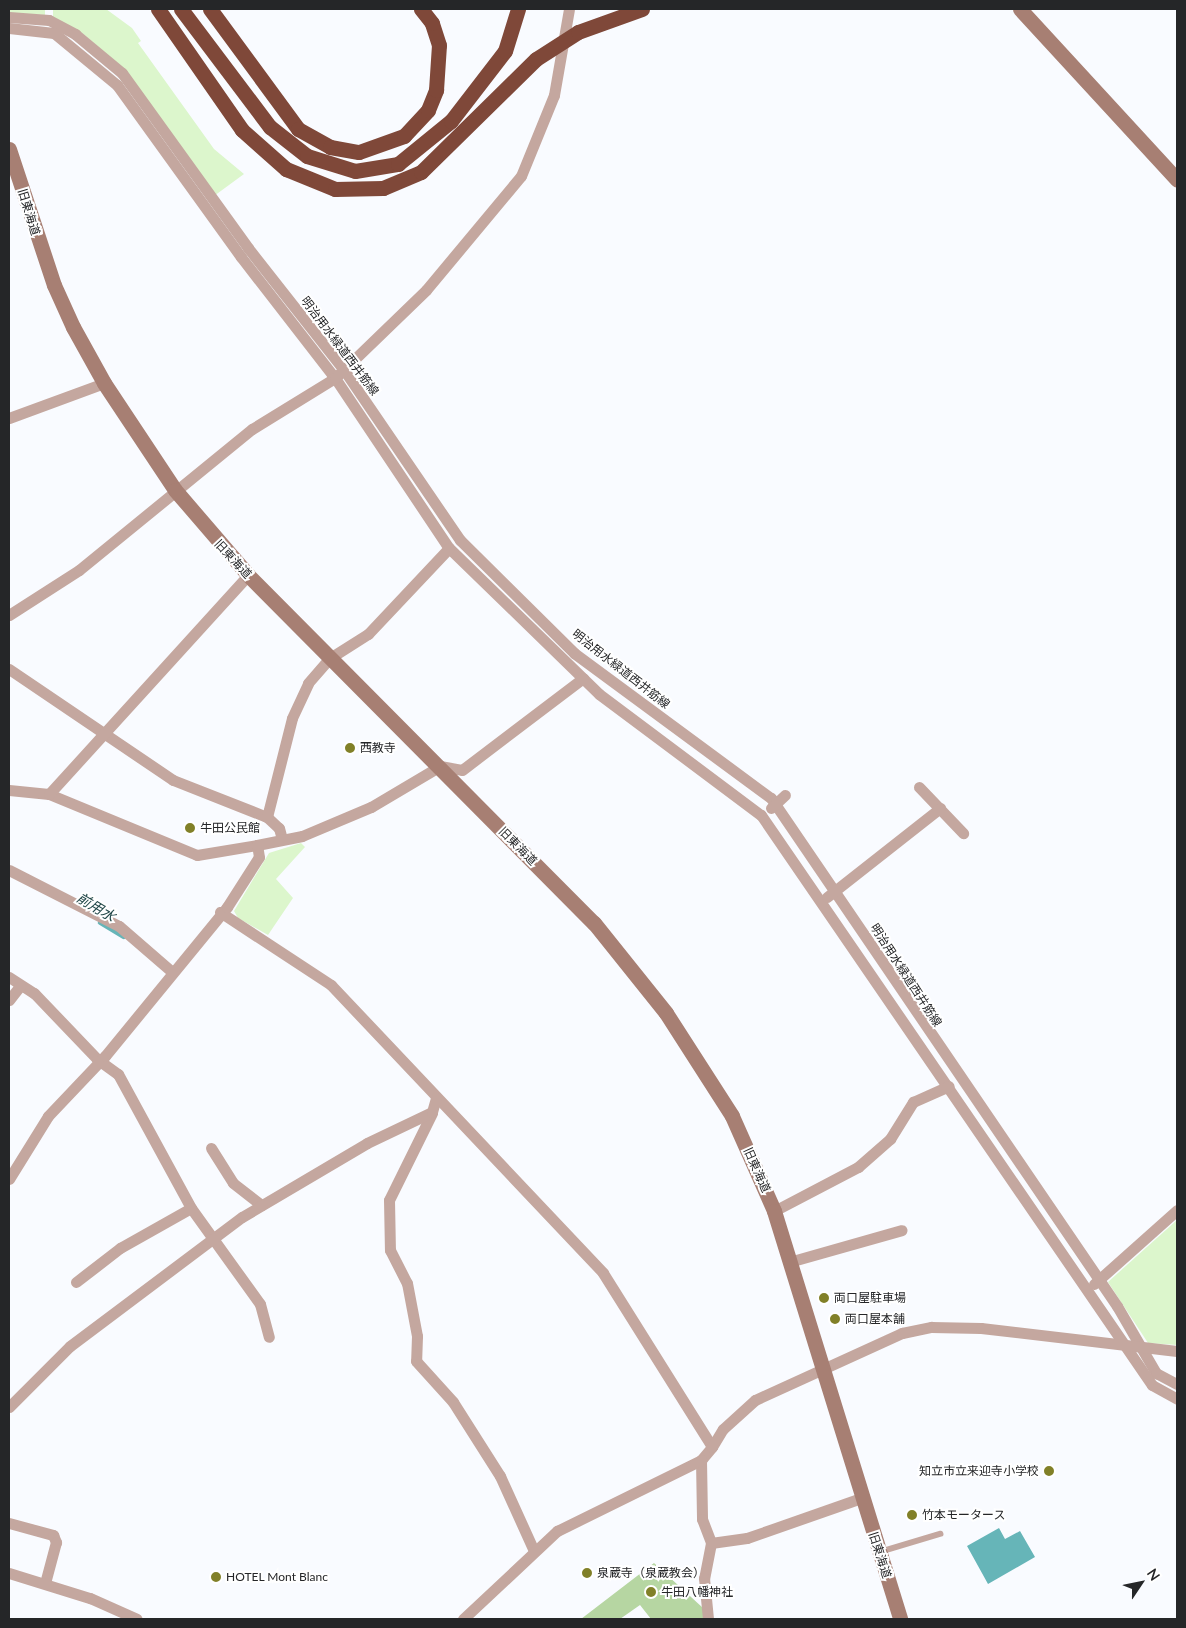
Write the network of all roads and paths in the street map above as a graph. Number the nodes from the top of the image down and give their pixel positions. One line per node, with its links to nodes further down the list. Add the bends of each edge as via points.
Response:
1 (158, 9): 7 (highway, bridge, via 242,130 286,169 335,189 383,188 421,172 536,59 578,32)
2 (181, 9): 5 (highway, via 270,127 307,156 354,171 398,164 431,141 468,105 505,51)
3 (210, 9): 4 (highway, via 298,129 330,148 359,152 404,136 428,110 436,90 439,45 432,23)
4 (421, 9)
5 (518, 9)
6 (569, 9): 14 (street, via 554,95 521,176 426,290)
7 (642, 9)
8 (1020, 9): 13 (street)
9 (9, 17): 14 (street, 明治用水緑道西井筋線, via 50,20 75,34 122,73)
10 (9, 28): 14 (street, via 54,33 117,85 241,257)
11 (9, 149): 12 (street, 旧東海道)
12 (14, 178): 15 (street, 旧東海道, via 54,285)
13 (1177, 180)
14 (339, 374): 17 (street, via 252,430); 18 (street); 30 (street, 明治用水緑道西井筋線, via 460,540 574,653)
15 (104, 383): 16 (street); 17 (street, 旧東海道)
16 (9, 418)
17 (175, 490): 19 (street, 旧東海道); 20 (street, via 79,570)
18 (449, 548): 21 (street, via 368,634); 23 (street)
19 (248, 575): 21 (street, 旧東海道); 24 (street)
20 (9, 615)
21 (330, 658): 25 (street, 旧東海道); 33 (street, via 308,684 292,718)
22 (9, 669): 24 (street)
23 (583, 678): 25 (street, via 462,770); 32 (street)
24 (106, 731): 28 (street); 33 (street, via 173,780)
25 (440, 766): 35 (street, via 371,807 302,836); 54 (street, 旧東海道, via 594,923 666,1013 732,1116)
26 (919, 787): 31 (street)
27 (9, 790): 28 (street)
28 (49, 794): 36 (street, via 197,855)
29 (785, 795): 30 (street)
30 (775, 805): 32 (street); 38 (street, 明治用水緑道西井筋線)
31 (940, 808): 34 (street); 38 (street)
32 (761, 815): 39 (street)
33 (267, 818): 35 (street, via 280,828)
34 (963, 833)
35 (282, 839): 36 (street)
36 (258, 845): 40 (street, via 259,857)
37 (9, 870): 41 (street, via 120,926)
38 (832, 893): 39 (street); 58 (street, 明治用水緑道西井筋線)
39 (821, 902): 46 (street)
40 (220, 912): 41 (street); 47 (street, via 331,985)
41 (171, 971): 45 (street)
42 (9, 977): 43 (street)
43 (20, 986): 44 (street); 45 (street, via 61,1018)
44 (9, 1000)
45 (100, 1061): 50 (street, via 48,1116); 52 (street, via 118,1074)
46 (949, 1086): 54 (street, via 913,1102 890,1139 858,1167); 60 (street)
47 (436, 1098): 48 (street); 69 (street, via 603,1273)
48 (432, 1112): 51 (street, via 367,1143); 75 (street, via 389,1200 390,1250 407,1283 417,1336 416,1361 453,1402 500,1476)
49 (211, 1148): 51 (street, via 233,1183)
50 (9, 1179)
51 (261, 1205): 56 (street)
52 (191, 1208): 56 (street); 59 (street, via 120,1248)
53 (1177, 1210): 58 (street)
54 (774, 1211): 57 (street, 旧東海道)
55 (902, 1230): 57 (street)
56 (216, 1239): 61 (street, via 260,1304); 68 (street, via 70,1346)
57 (789, 1262): 65 (street, 旧東海道)
58 (1099, 1280): 60 (street); 63 (street, 明治用水緑道西井筋線)
59 (76, 1282)
60 (1089, 1288): 62 (street)
61 (269, 1338)
62 (1126, 1347): 63 (street); 65 (street, via 981,1328 931,1327 902,1333); 67 (street, via 1152,1385)
63 (1142, 1347): 64 (street); 66 (street, 明治用水緑道西井筋線, via 1156,1373)
64 (1177, 1351)
65 (820, 1370): 69 (street, via 755,1400 723,1429); 71 (street, 旧東海道)
66 (1177, 1384)
67 (1177, 1399)
68 (9, 1407)
69 (712, 1447): 70 (street)
70 (701, 1460): 74 (street, via 702,1519); 75 (street, via 581,1515)
71 (861, 1498): 74 (street, via 747,1538); 76 (street, 旧東海道)
72 (9, 1523): 78 (street, via 53,1536 56,1542)
73 (940, 1534): 76 (lane)
74 (711, 1543): 81 (street, via 704,1578)
75 (534, 1550): 80 (street)
76 (878, 1552): 82 (street, 旧東海道)
77 (9, 1573): 78 (street)
78 (46, 1583): 79 (street)
79 (137, 1619)
80 (463, 1619)
81 (708, 1619)
82 (900, 1619)

